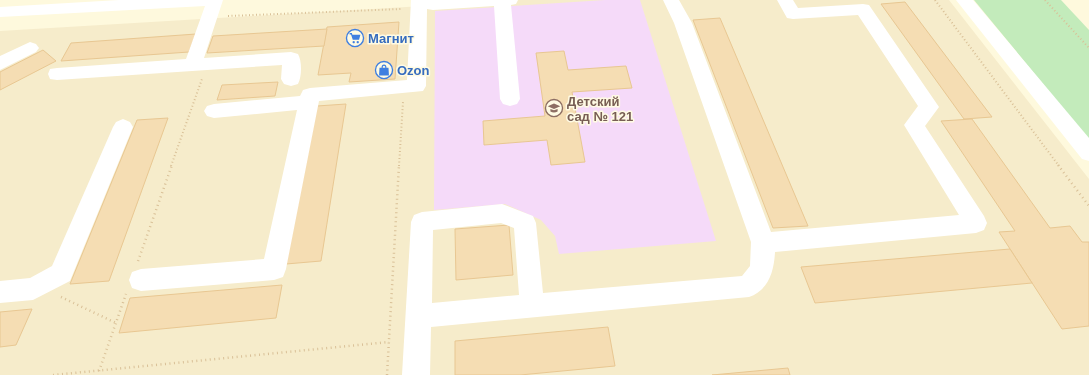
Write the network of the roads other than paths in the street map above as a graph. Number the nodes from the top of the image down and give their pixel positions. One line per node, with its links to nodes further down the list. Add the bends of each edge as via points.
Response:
1 (205, 0): 8 (street); 11 (street)
2 (502, 0): 3 (street); 7 (street); 14 (street)
3 (510, 0)
4 (671, 0): 19 (street, via 683,23)
5 (785, 0): 19 (street, via 793,14 863,10 929,107 914,125 976,223)
6 (964, 0): 18 (street)
7 (427, 1): 15 (street, via 416,86 310,95)
8 (0, 12)
9 (30, 48): 10 (street)
10 (0, 64)
11 (200, 64): 12 (street); 13 (street, via 291,58)
12 (57, 74)
13 (292, 79)
14 (510, 99)
15 (308, 102): 16 (street); 20 (street, via 274,269)
16 (214, 111)
17 (123, 127): 21 (street, via 61,273 33,289)
18 (1089, 152)
19 (764, 242): 22 (street, via 762,269 749,286)
20 (135, 277)
21 (0, 292)
22 (532, 306): 23 (street); 23 (street, via 525,223 502,213 422,222)
23 (419, 316): 24 (street)
24 (416, 375)

